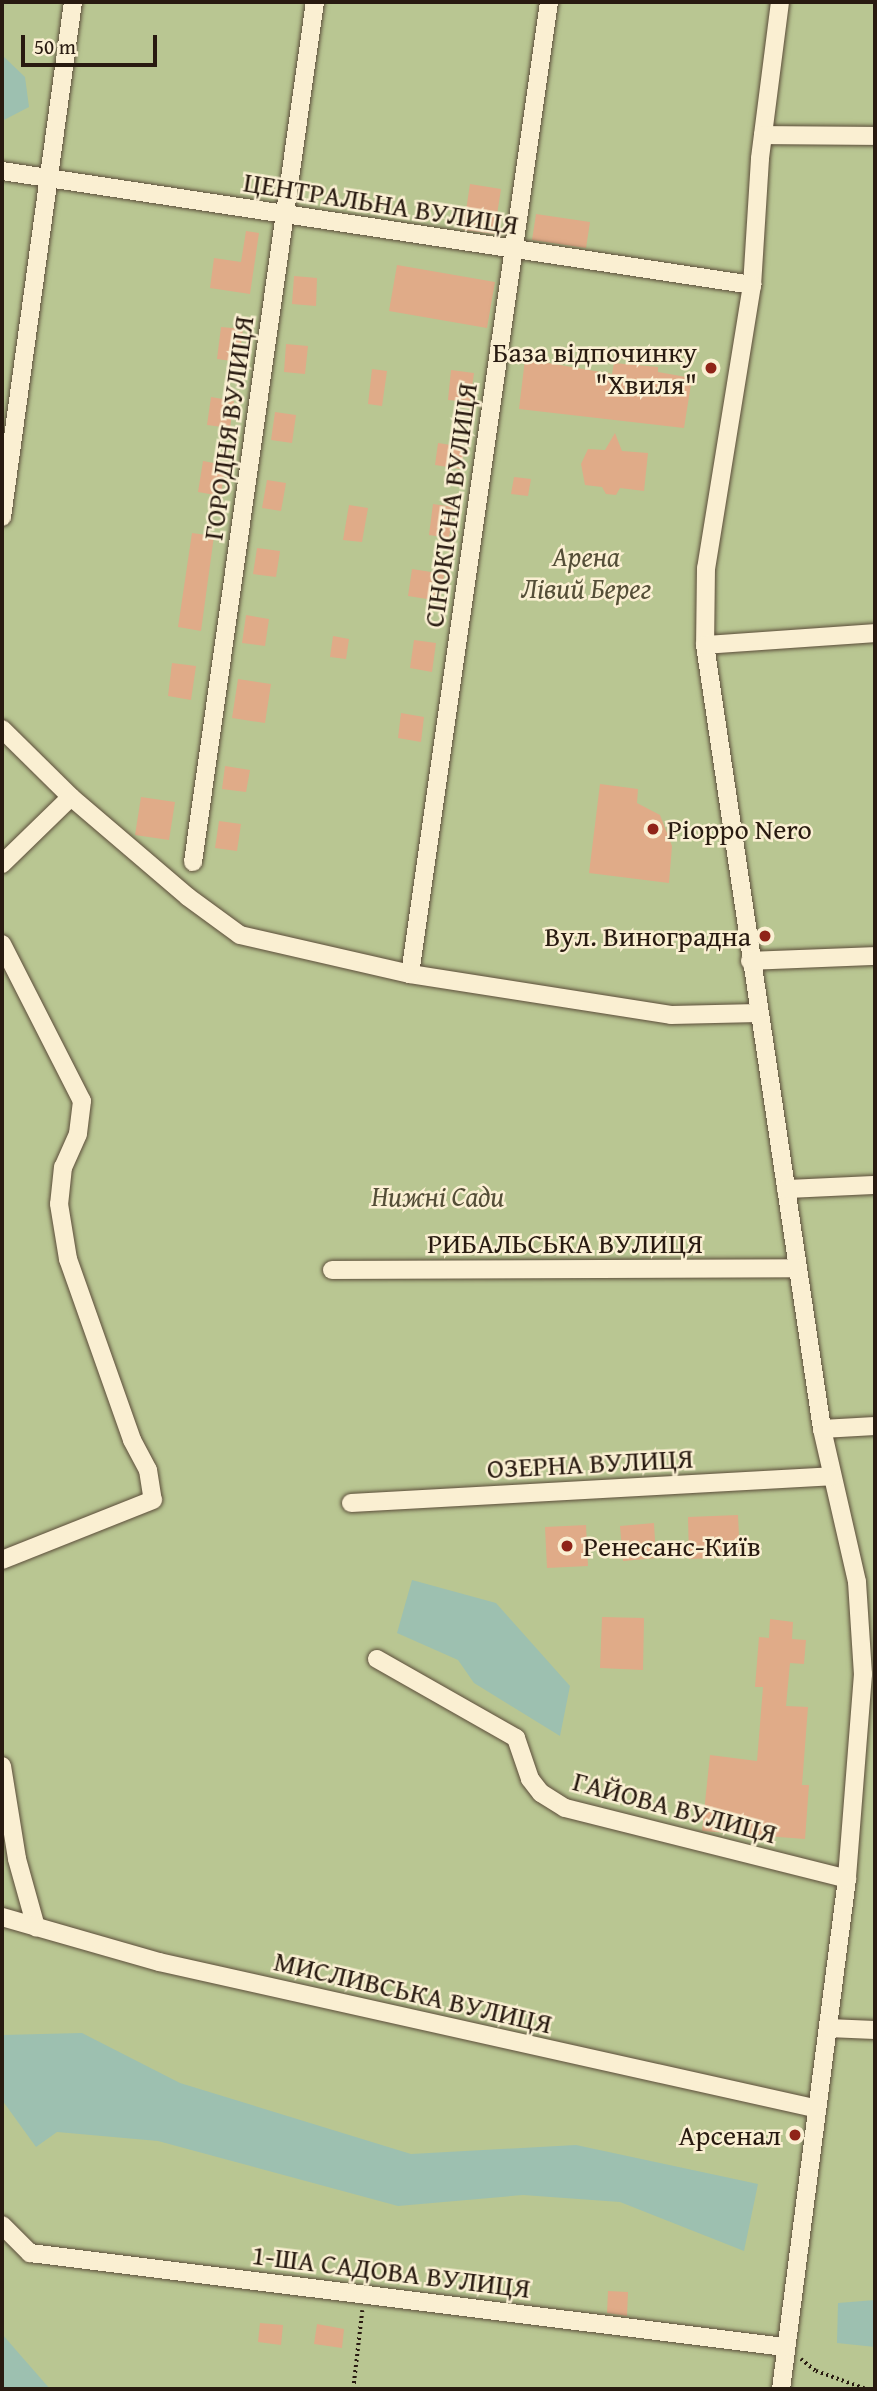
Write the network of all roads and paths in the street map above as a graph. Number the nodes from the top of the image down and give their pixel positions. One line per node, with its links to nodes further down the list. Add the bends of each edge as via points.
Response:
1 (73, 2): 8 (street)
2 (315, 2): 9 (street, ГОРОДНЯ ВУЛИЦЯ)
3 (549, 2): 10 (street, СІНОКІСНА ВУЛИЦЯ)
4 (780, 2): 5 (street)
5 (763, 135): 6 (street); 11 (street)
6 (875, 136)
7 (2, 171): 8 (street, ЦЕНТРАЛЬНА ВУЛИЦЯ)
8 (48, 178): 9 (street, ЦЕНТРАЛЬНА ВУЛИЦЯ); 12 (street)
9 (285, 216): 10 (street, ЦЕНТРАЛЬНА ВУЛИЦЯ); 17 (street, ГОРОДНЯ ВУЛИЦЯ)
10 (513, 250): 11 (street, ЦЕНТРАЛЬНА ВУЛИЦЯ); 22 (street, СІНОКІСНА ВУЛИЦЯ)
11 (752, 285): 14 (street, via 706,568)
12 (2, 517)
13 (875, 633): 14 (street)
14 (705, 645): 21 (street)
15 (2, 729): 16 (street)
16 (71, 797): 18 (street); 22 (street, via 240,935)
17 (193, 862)
18 (2, 864)
19 (2, 944): 32 (street, via 82,1101 59,1204 68,1258 132,1440 148,1470 153,1500)
20 (875, 956): 21 (street)
21 (750, 961): 23 (street)
22 (410, 974): 23 (street, via 671,1015)
23 (759, 1013): 25 (street)
24 (875, 1185): 25 (street)
25 (786, 1189): 26 (street)
26 (799, 1268): 27 (street, РИБАЛЬСЬКА ВУЛИЦЯ); 29 (street)
27 (332, 1270)
28 (875, 1426): 29 (street)
29 (822, 1429): 30 (street)
30 (831, 1476): 31 (street, ОЗЕРНА ВУЛИЦЯ); 34 (street, via 857,1582)
31 (351, 1503)
32 (2, 1560)
33 (377, 1659): 36 (street, ГАЙОВА ВУЛИЦЯ, via 516,1738 530,1779 541,1793 565,1808)
34 (869, 1673): 36 (street)
35 (2, 1766): 38 (street, via 17,1859)
36 (847, 1879): 39 (street)
37 (2, 1917): 38 (street, МИСЛИВСЬКА ВУЛИЦЯ)
38 (36, 1927): 41 (street, МИСЛИВСЬКА ВУЛИЦЯ, via 159,1962)
39 (828, 2028): 40 (street); 41 (street)
40 (875, 2030)
41 (814, 2108): 44 (street)
42 (2, 2225): 43 (street, 1-ША САДОВА ВУЛИЦЯ, via 30,2253)
43 (364, 2295): 44 (street, 1-ША САДОВА ВУЛИЦЯ); 45 (path)
44 (785, 2347): 46 (street); 47 (path, via 816,2371)
45 (353, 2389)
46 (781, 2389)
47 (866, 2389)

